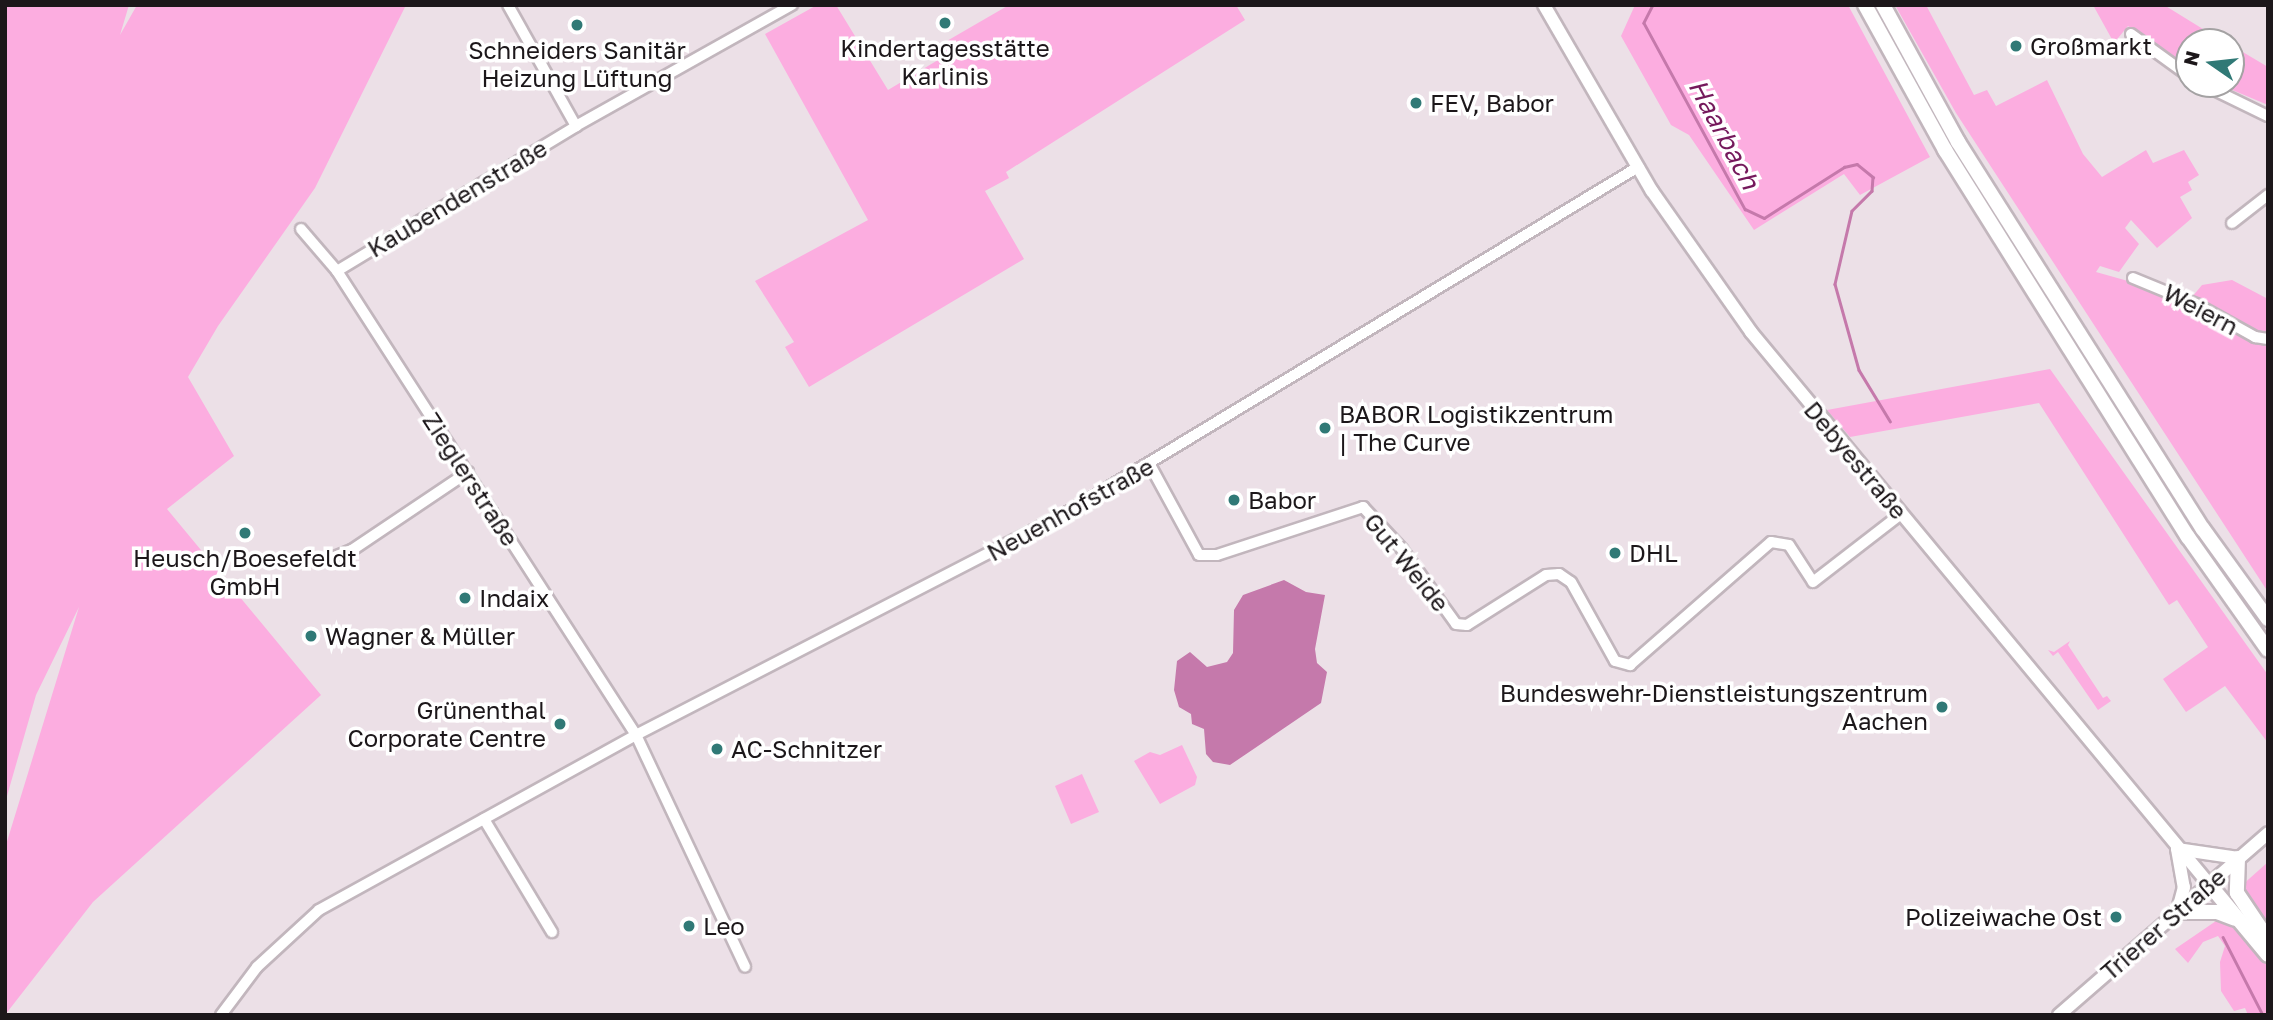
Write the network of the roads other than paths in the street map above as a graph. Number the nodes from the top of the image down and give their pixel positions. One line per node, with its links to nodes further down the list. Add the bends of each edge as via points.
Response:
1 (508, 5): 10 (street)
2 (792, 5): 10 (street, Kaubendenstraße)
3 (1544, 5): 11 (main road, Debyestraße)
4 (1865, 5): 23 (highway, via 1945,150 2188,537)
5 (1883, 5): 22 (highway, via 1958,142 2203,529)
6 (2131, 34): 7 (street)
7 (2175, 66)
8 (2231, 98): 9 (street)
9 (2268, 116)
10 (576, 126): 15 (street, Kaubendenstraße)
11 (1638, 167): 18 (street, Neuenhofstraße); 20 (main road, Debyestraße, via 1751,332)
12 (2268, 195): 13 (street)
13 (2232, 223)
14 (300, 229): 15 (street, Zieglerstraße)
15 (337, 271): 19 (street, Zieglerstraße)
16 (2133, 278): 17 (street, Weiern, via 2196,304 2255,338)
17 (2268, 339)
18 (1150, 465): 20 (street, Gut Weide, via 1199,555 1217,555 1363,507 1402,549 1456,624 1467,625 1546,575 1559,574 1571,582 1615,661 1630,665 1771,542 1789,545 1813,582); 24 (street, Neuenhofstraße, via 904,599)
19 (468, 472): 21 (street); 24 (street, Zieglerstraße)
20 (1901, 514): 27 (main road, Debyestraße)
21 (332, 558)
22 (2268, 620)
23 (2268, 650)
24 (636, 735): 25 (street, Neuenhofstraße); 35 (street, Zieglerstraße)
25 (484, 819): 32 (street); 36 (street, Neuenhofstraße, via 301,924 257,967)
26 (2268, 833): 28 (main road, Trierer Straße)
27 (2177, 849): 28 (main road); 29 (main road, Debyestraße); 30 (main road, via 2184,887)
28 (2238, 858): 29 (main road, Trierer Straße); 33 (highway, via 2237,893)
29 (2209, 884): 30 (main road, Trierer Straße); 31 (highway); 33 (highway, via 2230,898)
30 (2177, 912): 31 (highway, via 2217,912); 37 (main road, Trierer Straße)
31 (2236, 920): 34 (highway)
32 (552, 932)
33 (2268, 940)
34 (2268, 955)
35 (745, 967)
36 (220, 1015)
37 (2059, 1015)

